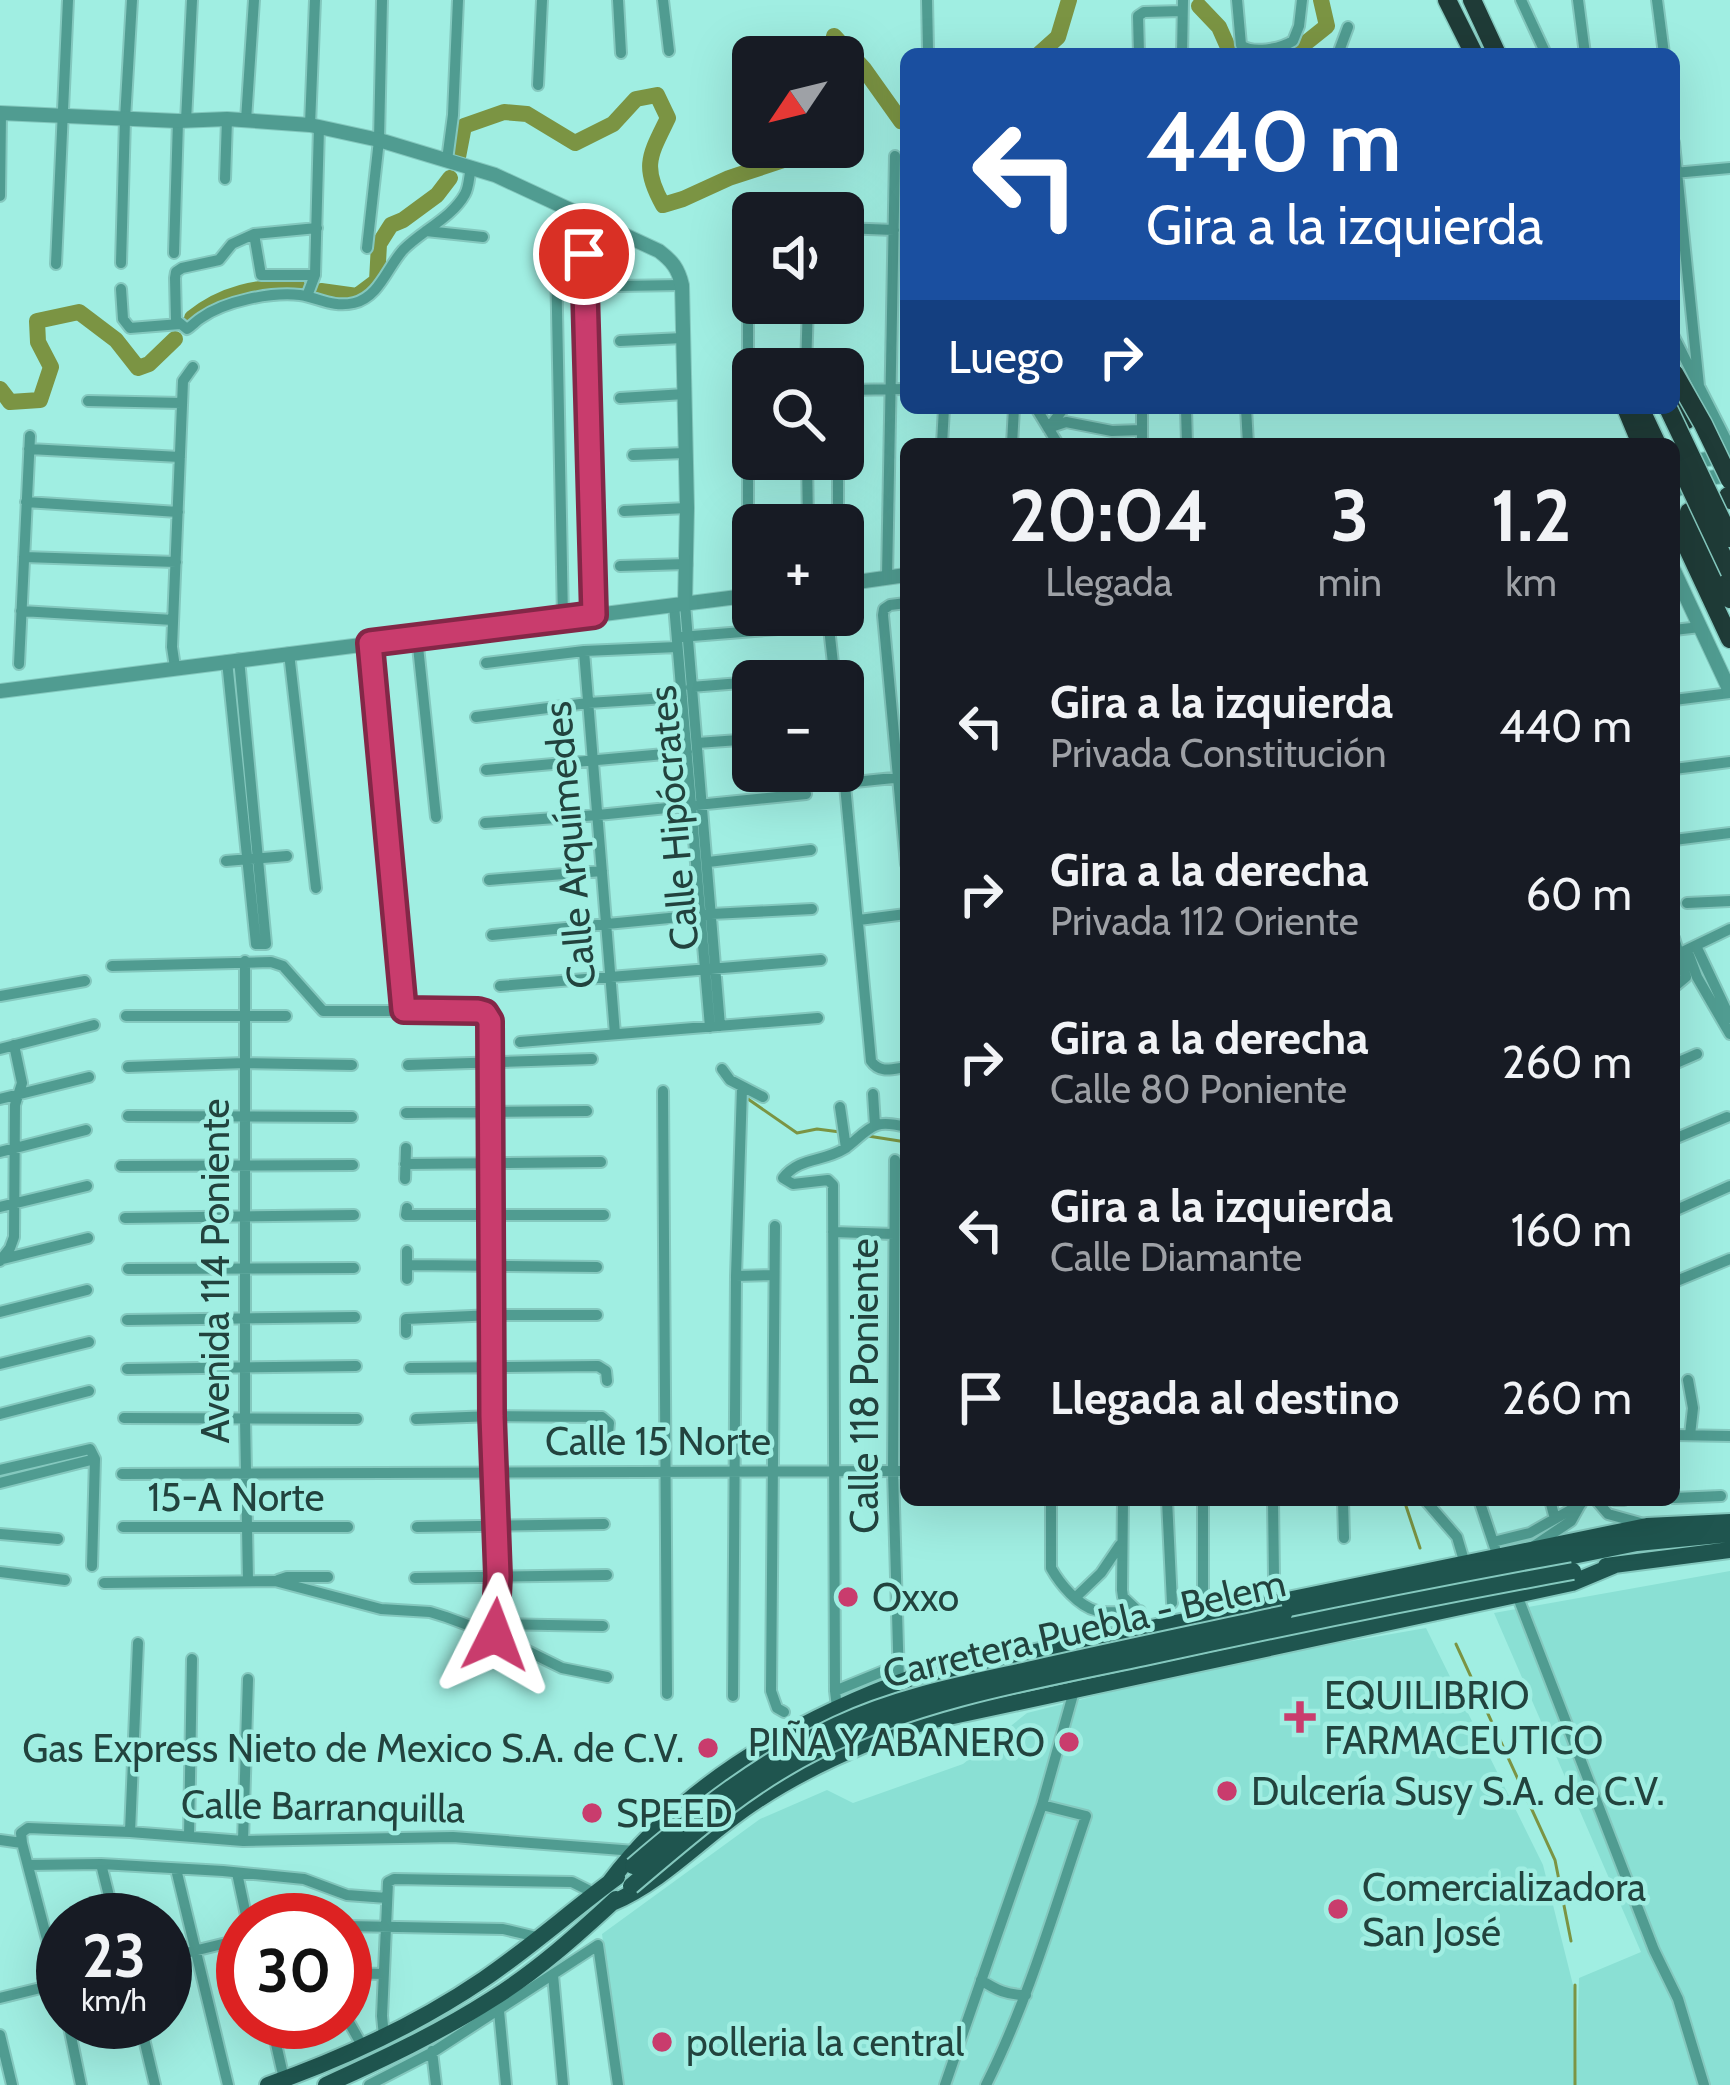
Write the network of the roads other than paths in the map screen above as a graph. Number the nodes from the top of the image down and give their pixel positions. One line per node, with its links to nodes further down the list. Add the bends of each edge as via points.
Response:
1 (68, 0): 40 (street)
2 (131, 0): 41 (street)
3 (192, 0): 44 (street)
4 (254, 0): 43 (street)
5 (315, 0): 45 (street)
6 (382, 0): 46 (street)
7 (458, 0): 48 (street)
8 (542, 0): 38 (street)
9 (618, 0): 37 (street)
10 (663, 0): 36 (street)
11 (928, 0): 23 (street)
12 (1237, 0): 26 (street)
13 (1302, 0): 27 (street, via 1293,41)
14 (1447, 0): 29 (highway)
15 (1459, 0): 30 (highway)
16 (1472, 0): 31 (highway)
17 (1484, 0): 32 (highway)
18 (1521, 0): 33 (street)
19 (1578, 0): 34 (street)
20 (1658, 0): 35 (street)
21 (1182, 6): 24 (street, via 1138,16); 25 (street)
22 (1348, 27): 28 (street)
23 (928, 48)
24 (1139, 48)
25 (1182, 48)
26 (1244, 48)
27 (1266, 48)
28 (1340, 48)
29 (1481, 48)
30 (1482, 48)
31 (1483, 48)
32 (1506, 48)
33 (1543, 48)
34 (1584, 48)
35 (1663, 48)
36 (668, 51)
37 (621, 52)
38 (538, 85)
39 (1, 113): 40 (street); 53 (street)
40 (62, 116): 41 (street); 66 (street)
41 (125, 119): 44 (street); 65 (street)
42 (227, 119): 43 (street); 44 (street); 52 (street)
43 (246, 120): 45 (street)
44 (182, 121): 62 (street)
45 (315, 126): 46 (street); 55 (street)
46 (379, 140): 48 (street); 61 (street)
47 (895, 156): 57 (street)
48 (447, 160): 49 (street)
49 (471, 167): 58 (street, via 457,205); 68 (street, via 659,251)
50 (1730, 168): 51 (street)
51 (1680, 172)
52 (225, 179)
53 (0, 196)
54 (1680, 208): 78 (street)
55 (316, 228): 59 (street); 67 (street)
56 (864, 229): 57 (street)
57 (894, 230): 79 (street)
58 (426, 231): 60 (street); 71 (street, via 370,296 329,305)
59 (254, 234): 67 (street, via 261,275); 72 (street, via 219,260 176,272)
60 (483, 237)
61 (367, 248)
62 (174, 253)
63 (584, 254): 122 (street)
64 (556, 260): 123 (street)
65 (121, 263)
66 (56, 264)
67 (315, 275): 71 (street)
68 (682, 285): 69 (street); 73 (street)
69 (618, 286)
70 (121, 289): 72 (street, via 130,328)
71 (307, 296): 72 (street, via 252,300 187,329)
72 (180, 324)
73 (683, 338): 74 (street); 82 (street)
74 (620, 341)
75 (1680, 348): 78 (street)
76 (194, 367): 85 (street, via 183,381)
77 (1680, 384): 101 (highway, bridge)
78 (1700, 386): 94 (street)
79 (892, 389): 80 (street); 81 (street); 114 (street)
80 (900, 389)
81 (864, 390)
82 (685, 394): 83 (street); 95 (street)
83 (620, 398)
84 (88, 401): 85 (street)
85 (182, 403): 97 (street)
86 (1680, 405): 101 (highway)
87 (1040, 414): 90 (street)
88 (1059, 414): 90 (street)
89 (1671, 414): 107 (highway, bridge)
90 (1048, 428): 91 (street, via 1066,422); 93 (street)
91 (1109, 437): 92 (street)
92 (1142, 437)
93 (1054, 438)
94 (1730, 451): 98 (street)
95 (686, 453): 96 (street); 103 (street)
96 (633, 455)
97 (180, 457): 102 (street, via 29,442); 105 (street)
98 (1680, 464)
99 (1680, 466): 112 (highway, bridge)
100 (1680, 488): 101 (street, via 1695,480)
101 (1730, 488)
102 (26, 502): 105 (street); 108 (street)
103 (687, 508): 104 (street); 110 (street)
104 (625, 511)
105 (178, 512): 109 (street)
106 (1681, 515): 118 (highway); 129 (highway)
107 (1730, 538)
108 (24, 556): 109 (street); 121 (street)
109 (176, 562): 124 (street)
110 (687, 564): 111 (street); 119 (street)
111 (620, 566)
112 (1730, 572)
113 (900, 575): 114 (street)
114 (887, 578): 115 (street)
115 (864, 581)
116 (1680, 584): 125 (street)
117 (732, 598): 119 (street)
118 (1730, 598)
119 (680, 604): 122 (street); 130 (street, Calle Hipócrates)
120 (900, 604): 148 (street, via 883,615)
121 (21, 611): 124 (street); 136 (street)
122 (594, 615): 123 (street)
123 (563, 619): 128 (street)
124 (173, 620): 137 (street)
125 (1700, 627): 126 (street); 141 (street)
126 (1680, 629)
127 (732, 635): 130 (street)
128 (417, 637): 131 (street); 158 (street)
129 (1730, 639)
130 (680, 640): 132 (street); 140 (street, Calle Hipócrates)
131 (370, 643): 133 (street); 189 (street)
132 (584, 651): 135 (street); 143 (street, Calle Arquímedes)
133 (289, 653): 134 (street); 169 (street)
134 (233, 660): 137 (street); 164 (street)
135 (486, 663)
136 (19, 664)
137 (175, 667): 139 (street)
138 (732, 685): 140 (street)
139 (0, 691)
140 (687, 692): 143 (street); 146 (street, Calle Hipócrates)
141 (1730, 692): 142 (street)
142 (1680, 699)
143 (588, 703): 144 (street); 147 (street, Calle Arquímedes)
144 (476, 717)
145 (732, 739): 146 (street)
146 (691, 740): 147 (street); 156 (street, Calle Hipócrates)
147 (593, 760): 151 (street); 157 (street, Calle Arquímedes)
148 (900, 760)
149 (1730, 762): 150 (street)
150 (1680, 768)
151 (486, 770)
152 (900, 777): 153 (street)
153 (864, 781)
154 (846, 792): 175 (street)
155 (806, 794): 156 (street)
156 (697, 806): 157 (street); 166 (street, Calle Hipócrates); 173 (street, Calle Hipócrates)
157 (598, 815): 159 (street); 167 (street, Calle Arquímedes)
158 (436, 817)
159 (485, 824)
160 (1730, 833): 161 (street)
161 (1680, 839)
162 (811, 850): 166 (street)
163 (286, 856): 164 (street)
164 (253, 859): 164 (street, via 256,944 266,944 268,943); 165 (street)
165 (226, 861)
166 (708, 862): 173 (street, Calle Hipócrates)
167 (602, 871): 168 (street); 176 (street, Calle Arquímedes)
168 (489, 880)
169 (316, 888)
170 (1730, 901): 171 (street)
171 (1688, 903)
172 (812, 909): 173 (street)
173 (706, 915): 176 (street); 183 (street, Calle Hipócrates)
174 (900, 915): 175 (street)
175 (859, 920): 210 (street, via 871,1060 882,1071)
176 (604, 923): 178 (street); 184 (street, Calle Arquímedes)
177 (1730, 928): 179 (street)
178 (492, 935)
179 (1683, 952): 186 (street); 194 (street); 198 (street)
180 (245, 961): 182 (street); 189 (street, via 283,966 323,1011); 192 (street, Avenida 114 Poniente)
181 (821, 961): 183 (street)
182 (112, 966)
183 (711, 971): 184 (street); 196 (street, Calle Hipócrates)
184 (610, 979): 187 (street); 197 (street, Calle Arquímedes)
185 (85, 981): 188 (street)
186 (1680, 982)
187 (500, 986)
188 (0, 997)
189 (404, 1010): 204 (street, via 485,1013)
190 (126, 1016): 192 (street)
191 (286, 1016): 192 (street)
192 (245, 1017): 206 (street, Avenida 114 Poniente)
193 (818, 1018): 196 (street)
194 (1730, 1018)
195 (94, 1025): 200 (street)
196 (715, 1027): 197 (street)
197 (615, 1034): 199 (street)
198 (1730, 1034)
199 (520, 1042)
200 (14, 1045): 201 (street); 216 (street)
201 (0, 1048)
202 (1697, 1054): 205 (street)
203 (592, 1059): 204 (street)
204 (488, 1060): 208 (street); 221 (street)
205 (1680, 1061)
206 (245, 1064): 207 (street); 209 (street); 224 (street, Avenida 114 Poniente)
207 (352, 1065)
208 (408, 1065)
209 (128, 1066)
210 (900, 1068)
211 (722, 1069): 213 (street)
212 (88, 1077): 216 (street)
213 (742, 1088): 217 (street); 268 (street)
214 (664, 1091): 301 (street)
215 (873, 1094): 228 (street)
216 (19, 1095): 218 (street); 231 (street)
217 (764, 1097)
218 (0, 1099)
219 (840, 1107): 233 (street)
220 (587, 1111): 221 (street)
221 (490, 1112): 222 (street); 240 (street)
222 (406, 1113)
223 (128, 1116): 224 (street)
224 (244, 1117): 225 (street); 237 (street, Avenida 114 Poniente)
225 (352, 1117)
226 (1727, 1118): 230 (street)
227 (900, 1124): 228 (street)
228 (875, 1126): 233 (street)
229 (86, 1130): 231 (street)
230 (1680, 1137)
231 (15, 1148): 234 (street); 245 (street)
232 (406, 1148): 239 (street)
233 (846, 1148): 255 (street, via 801,1162 783,1178 833,1185)
234 (0, 1152)
235 (895, 1160): 256 (street, Calle 118 Poniente)
236 (601, 1162): 240 (street)
237 (245, 1165): 238 (street); 241 (street); 249 (street, Avenida 114 Poniente)
238 (353, 1165)
239 (405, 1165): 240 (street); 242 (street)
240 (490, 1165): 250 (street)
241 (122, 1166)
242 (405, 1179)
243 (87, 1186): 245 (street)
244 (1730, 1186): 247 (street)
245 (14, 1204): 246 (street); 260 (street, via 14,1237)
246 (0, 1208)
247 (1680, 1208)
248 (406, 1212): 250 (street)
249 (244, 1214): 251 (street); 253 (street); 263 (street, Avenida 114 Poniente)
250 (490, 1214): 252 (street); 262 (street)
251 (354, 1215)
252 (604, 1215)
253 (125, 1218)
254 (775, 1226): 267 (street)
255 (833, 1232): 256 (street); 304 (street)
256 (894, 1234): 305 (street, Calle 118 Poniente)
257 (88, 1238): 260 (street)
258 (406, 1250): 261 (street)
259 (1730, 1259): 270 (street)
260 (1, 1260)
261 (407, 1265): 262 (street); 269 (street)
262 (492, 1265): 264 (street); 273 (street)
263 (245, 1267): 265 (street); 266 (street); 275 (street, Avenida 114 Poniente)
264 (598, 1267)
265 (354, 1268)
266 (128, 1269)
267 (773, 1275): 268 (street); 303 (street)
268 (736, 1276): 302 (street)
269 (407, 1280)
270 (1680, 1280)
271 (87, 1291): 272 (street)
272 (0, 1312)
273 (493, 1315): 274 (street); 278 (street, via 406,1319); 281 (street)
274 (597, 1315)
275 (244, 1317): 276 (street); 277 (street); 285 (street, Avenida 114 Poniente)
276 (355, 1317)
277 (127, 1320)
278 (406, 1334)
279 (89, 1342): 280 (street)
280 (0, 1364)
281 (492, 1365): 283 (street); 286 (street, via 603,1367); 290 (street)
282 (356, 1366): 285 (street)
283 (410, 1368)
284 (127, 1369): 285 (street)
285 (246, 1369): 292 (street, Avenida 114 Poniente)
286 (607, 1381)
287 (1688, 1381): 297 (street)
288 (89, 1391): 289 (street)
289 (0, 1414)
290 (492, 1416): 293 (street); 295 (street, via 607,1419); 306 (street)
291 (124, 1418): 292 (street)
292 (245, 1419): 294 (street); 307 (street, Avenida 114 Poniente)
293 (416, 1419)
294 (357, 1420)
295 (608, 1435)
296 (1680, 1435): 297 (street)
297 (1690, 1435): 298 (street)
298 (1730, 1436)
299 (93, 1454): 300 (street); 309 (street); 343 (street)
300 (0, 1470)
301 (668, 1470): 302 (street, Calle 15 Norte); 306 (street, Calle 15 Norte); 371 (street)
302 (734, 1470): 303 (street, Calle 15 Norte); 372 (street)
303 (772, 1470): 304 (street, Calle 15 Norte); 375 (street, via 771,1691)
304 (834, 1470): 305 (street, Calle 15 Norte); 374 (street)
305 (899, 1471): 366 (street, Calle 118 Poniente)
306 (495, 1472): 307 (street, Calle 15 Norte); 328 (street)
307 (246, 1473): 308 (street, Calle 15 Norte); 327 (street, Avenida 114 Poniente)
308 (122, 1474)
309 (0, 1483)
310 (1720, 1496): 311 (street)
311 (1680, 1498)
312 (1051, 1506): 355 (street, via 1051,1568)
313 (1123, 1506): 337 (street)
314 (1167, 1506): 357 (street)
315 (1203, 1506): 356 (street)
316 (1274, 1506): 347 (street)
317 (1343, 1506): 335 (street)
318 (1430, 1506): 341 (street, via 1457,1537)
319 (1481, 1506): 338 (street)
320 (1552, 1506): 325 (street)
321 (1576, 1506): 325 (street)
322 (1579, 1506): 340 (street, via 1564,1528)
323 (1601, 1506): 329 (street)
324 (1730, 1518): 329 (main road)
325 (1555, 1519): 338 (street)
326 (604, 1524): 328 (street)
327 (246, 1526): 330 (street, 15-A Norte); 331 (street, 15-A Norte); 351 (street, Avenida 114 Poniente)
328 (495, 1526): 332 (street); 346 (street)
329 (1647, 1526): 340 (main road)
330 (123, 1527)
331 (348, 1527)
332 (418, 1527)
333 (0, 1534): 336 (street)
334 (1730, 1534): 382 (main road, Carretera Puebla - Belem, bridge, via 1637,1543 907,1697 773,1760)
335 (1344, 1538)
336 (58, 1539)
337 (1123, 1542): 355 (street); 358 (street, via 1124,1597)
338 (1496, 1550): 340 (main road); 341 (main road)
339 (1730, 1550): 342 (main road, Carretera Puebla - Belem)
340 (1525, 1552)
341 (1465, 1564): 358 (main road)
342 (1616, 1565): 354 (main road); 390 (main road, Carretera Puebla - Belem, bridge, via 1149,1656 896,1717 781,1769 631,1886)
343 (92, 1566)
344 (0, 1572): 350 (street)
345 (607, 1575): 346 (street)
346 (498, 1576): 349 (street); 360 (street)
347 (1274, 1576)
348 (328, 1577): 352 (street)
349 (415, 1578)
350 (65, 1580)
351 (248, 1581): 352 (street); 353 (street)
352 (275, 1581): 360 (street)
353 (104, 1583)
354 (1517, 1595): 367 (main road); 428 (street, via 1678,1999)
355 (1076, 1597): 358 (street, via 1096,1611)
356 (1203, 1598)
357 (1172, 1603)
358 (1144, 1620): 361 (main road)
359 (603, 1626): 360 (street)
360 (496, 1629): 368 (street, via 562,1668)
361 (1127, 1632): 362 (main road); 367 (main road)
362 (1087, 1640): 364 (main road); 370 (street)
363 (137, 1643): 377 (street)
364 (1024, 1653): 366 (main road); 373 (main road, via 1035,1677)
365 (192, 1659): 378 (street)
366 (898, 1674): 374 (main road)
367 (1130, 1676): 370 (main road)
368 (607, 1677)
369 (248, 1679): 380 (street)
370 (1076, 1690): 373 (main road); 376 (street)
371 (667, 1694)
372 (733, 1696)
373 (1029, 1698): 390 (main road, via 925,1722 820,1763 753,1802 642,1889)
374 (836, 1699): 382 (main road, via 706,1787)
375 (784, 1712)
376 (1042, 1805): 401 (street); 403 (street, via 1086,1816)
377 (130, 1832): 378 (street, Calle Barranquilla); 381 (street, Calle Barranquilla, via 28,1828)
378 (189, 1836): 380 (street, Calle Barranquilla)
379 (0, 1840): 381 (street)
380 (243, 1840): 382 (street, Calle Barranquilla, via 453,1837)
381 (22, 1843): 384 (street)
382 (634, 1858): 390 (main road, Carretera Puebla - Belem)
383 (101, 1864): 384 (street); 385 (street); 388 (street)
384 (29, 1865): 387 (street)
385 (176, 1869): 386 (street); 396 (street)
386 (236, 1873): 389 (street); 391 (street)
387 (37, 1893)
388 (108, 1893)
389 (241, 1893)
390 (605, 1894): 391 (street, via 572,1882 394,1879); 394 (main road, Carretera Puebla - Belem); 406 (main road, Carretera Puebla - Belem, via 547,1960)
391 (387, 1898): 393 (street)
392 (372, 1927): 393 (street)
393 (385, 1927): 394 (street, via 503,1929); 399 (street)
394 (541, 1938): 408 (main road, Carretera Puebla - Belem)
395 (216, 1946): 396 (street)
396 (196, 1951): 397 (street); 419 (street)
397 (192, 1952)
398 (372, 1974): 399 (street)
399 (383, 1974): 408 (street)
400 (553, 1975): 405 (street); 424 (street); 425 (street, via 598,1945)
401 (981, 1980): 403 (street); 426 (street)
402 (36, 1989): 404 (street)
403 (1025, 1995): 427 (street)
404 (0, 1998)
405 (500, 2011): 406 (street); 423 (street)
406 (461, 2026): 410 (main road, Carretera Puebla - Belem)
407 (0, 2035): 416 (street)
408 (384, 2036): 409 (main road, Carretera Puebla - Belem)
409 (372, 2042)
410 (431, 2044): 420 (main road, Carretera Puebla - Belem); 421 (street); 422 (street)
411 (74, 2049): 417 (street)
412 (146, 2049): 418 (street)
413 (273, 2049): 415 (street)
414 (358, 2049): 415 (main road, Carretera Puebla - Belem)
415 (276, 2082)
416 (12, 2085)
417 (81, 2085)
418 (155, 2085)
419 (228, 2085)
420 (326, 2085)
421 (369, 2085)
422 (436, 2085)
423 (506, 2085)
424 (562, 2085)
425 (618, 2085)
426 (945, 2085)
427 (986, 2085)
428 (1704, 2085)

